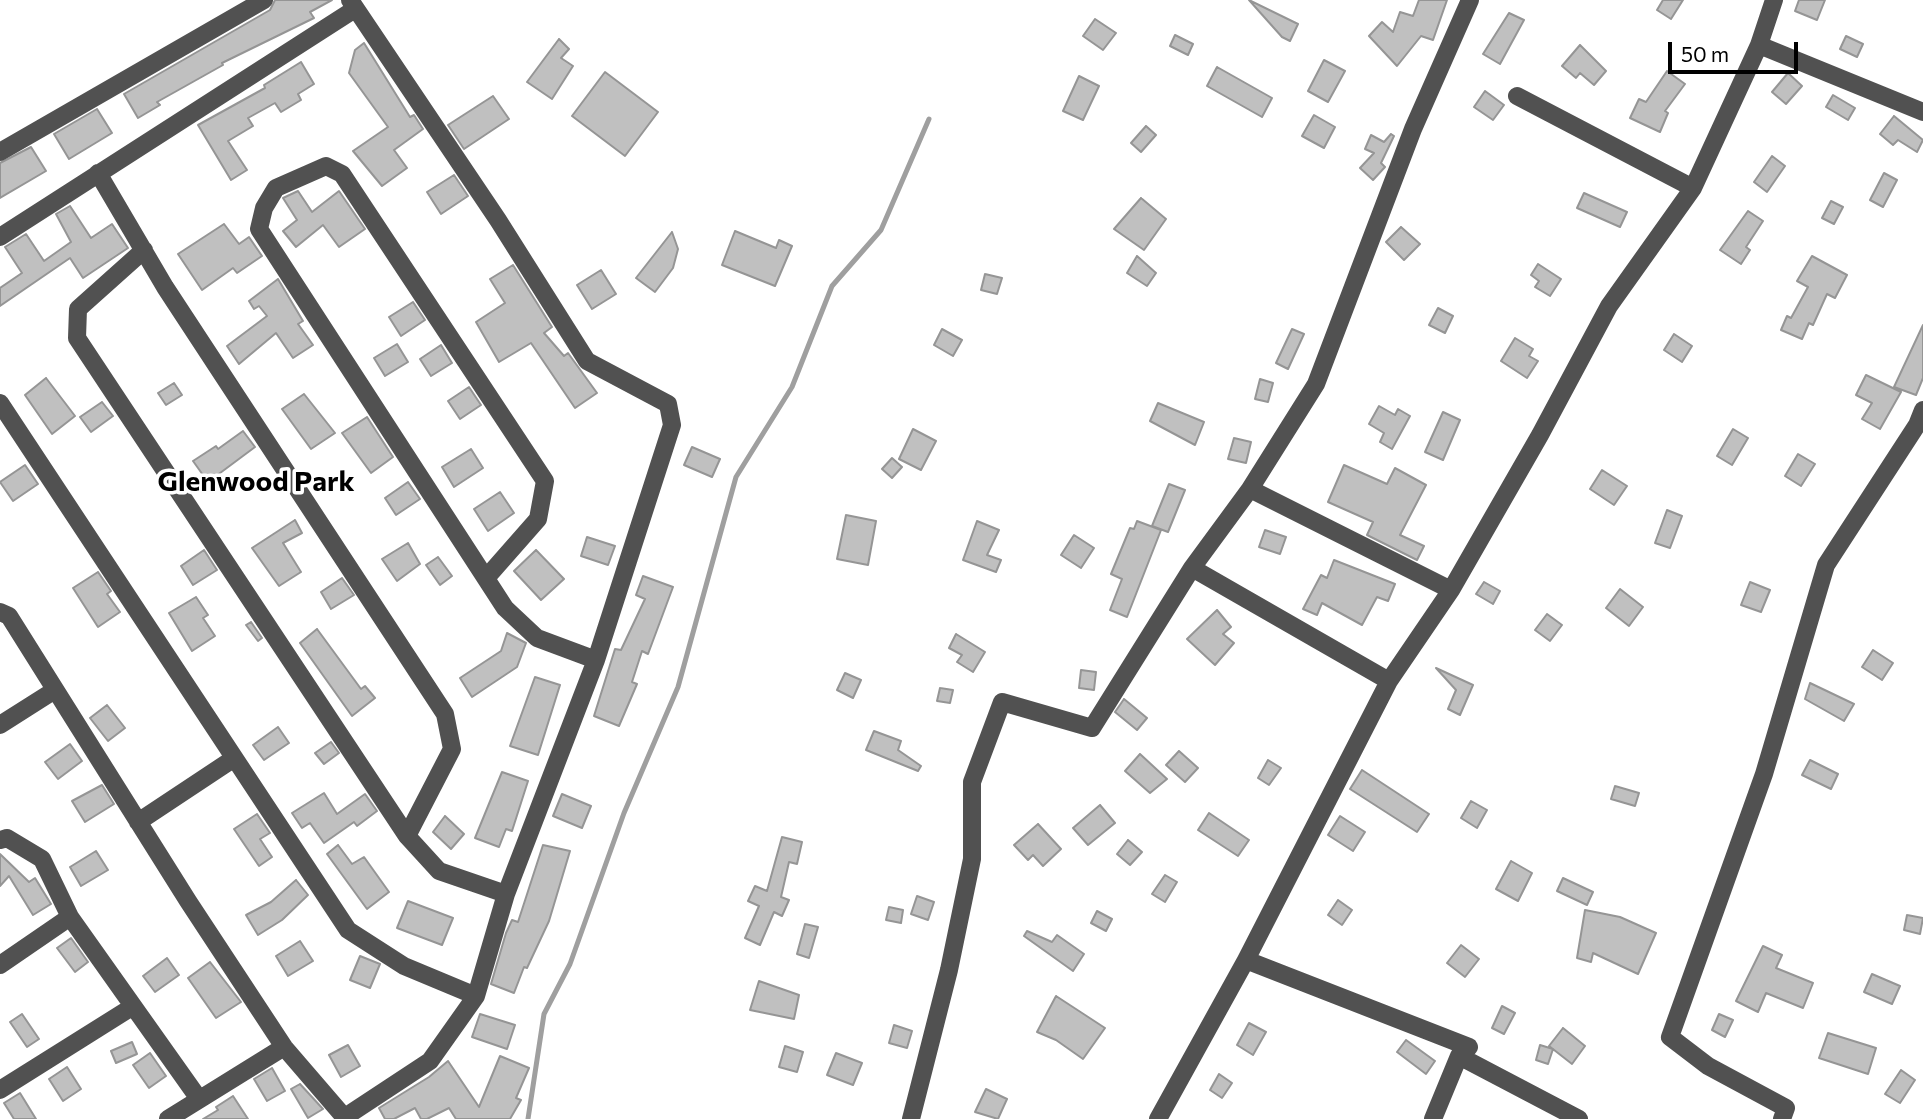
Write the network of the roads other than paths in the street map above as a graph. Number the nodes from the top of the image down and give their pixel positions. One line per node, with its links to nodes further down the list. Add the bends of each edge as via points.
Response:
1 (264, 0): 8 (street)
2 (1470, 0): 15 (street, via 1413,129 1316,384)
3 (1774, 0): 5 (street)
4 (353, 5): 9 (street); 20 (street, via 587,361 668,404 672,425)
5 (1759, 45): 7 (street); 10 (street)
6 (1517, 96): 10 (street)
7 (1923, 112)
8 (0, 152)
9 (98, 173): 11 (street); 12 (street)
10 (1693, 188): 18 (street, via 1609,306)
11 (0, 237)
12 (144, 250): 26 (street, via 445,714 452,749); 26 (street, via 78,309 77,338)
13 (0, 403): 24 (street)
14 (1923, 410): 44 (street, via 1826,565 1764,774 1670,1037 1708,1066 1786,1108)
15 (1250, 489): 16 (street); 18 (street)
16 (1192, 568): 21 (street); 40 (street, via 1092,728 1002,702 972,782 972,859)
17 (487, 577): 17 (street, via 260,229 264,208 276,188 326,166 342,174 545,481 538,519); 20 (street, via 505,608 537,638)
18 (1451, 590): 21 (street)
19 (0, 612): 22 (street, via 9,616)
20 (596, 660): 28 (street)
21 (1389, 681): 30 (street)
22 (55, 690): 23 (street); 25 (street)
23 (0, 725)
24 (233, 759): 25 (street); 32 (street, via 348,930 404,966)
25 (138, 821): 34 (street)
26 (407, 836): 28 (street, via 439,871)
27 (0, 840): 29 (street, via 7,838 42,859)
28 (506, 894): 32 (street)
29 (70, 917): 31 (street); 33 (street)
30 (1246, 960): 35 (street, via 1469,1047); 41 (street)
31 (0, 965)
32 (476, 996): 38 (street, via 430,1061)
33 (132, 1007): 36 (street); 37 (street)
34 (284, 1047): 37 (street); 38 (street)
35 (1459, 1056): 42 (street); 43 (street)
36 (0, 1090)
37 (200, 1100): 39 (street)
38 (345, 1118)
39 (169, 1119)
40 (911, 1119)
41 (1158, 1119)
42 (1433, 1119)
43 (1579, 1119)
44 (1782, 1119)

